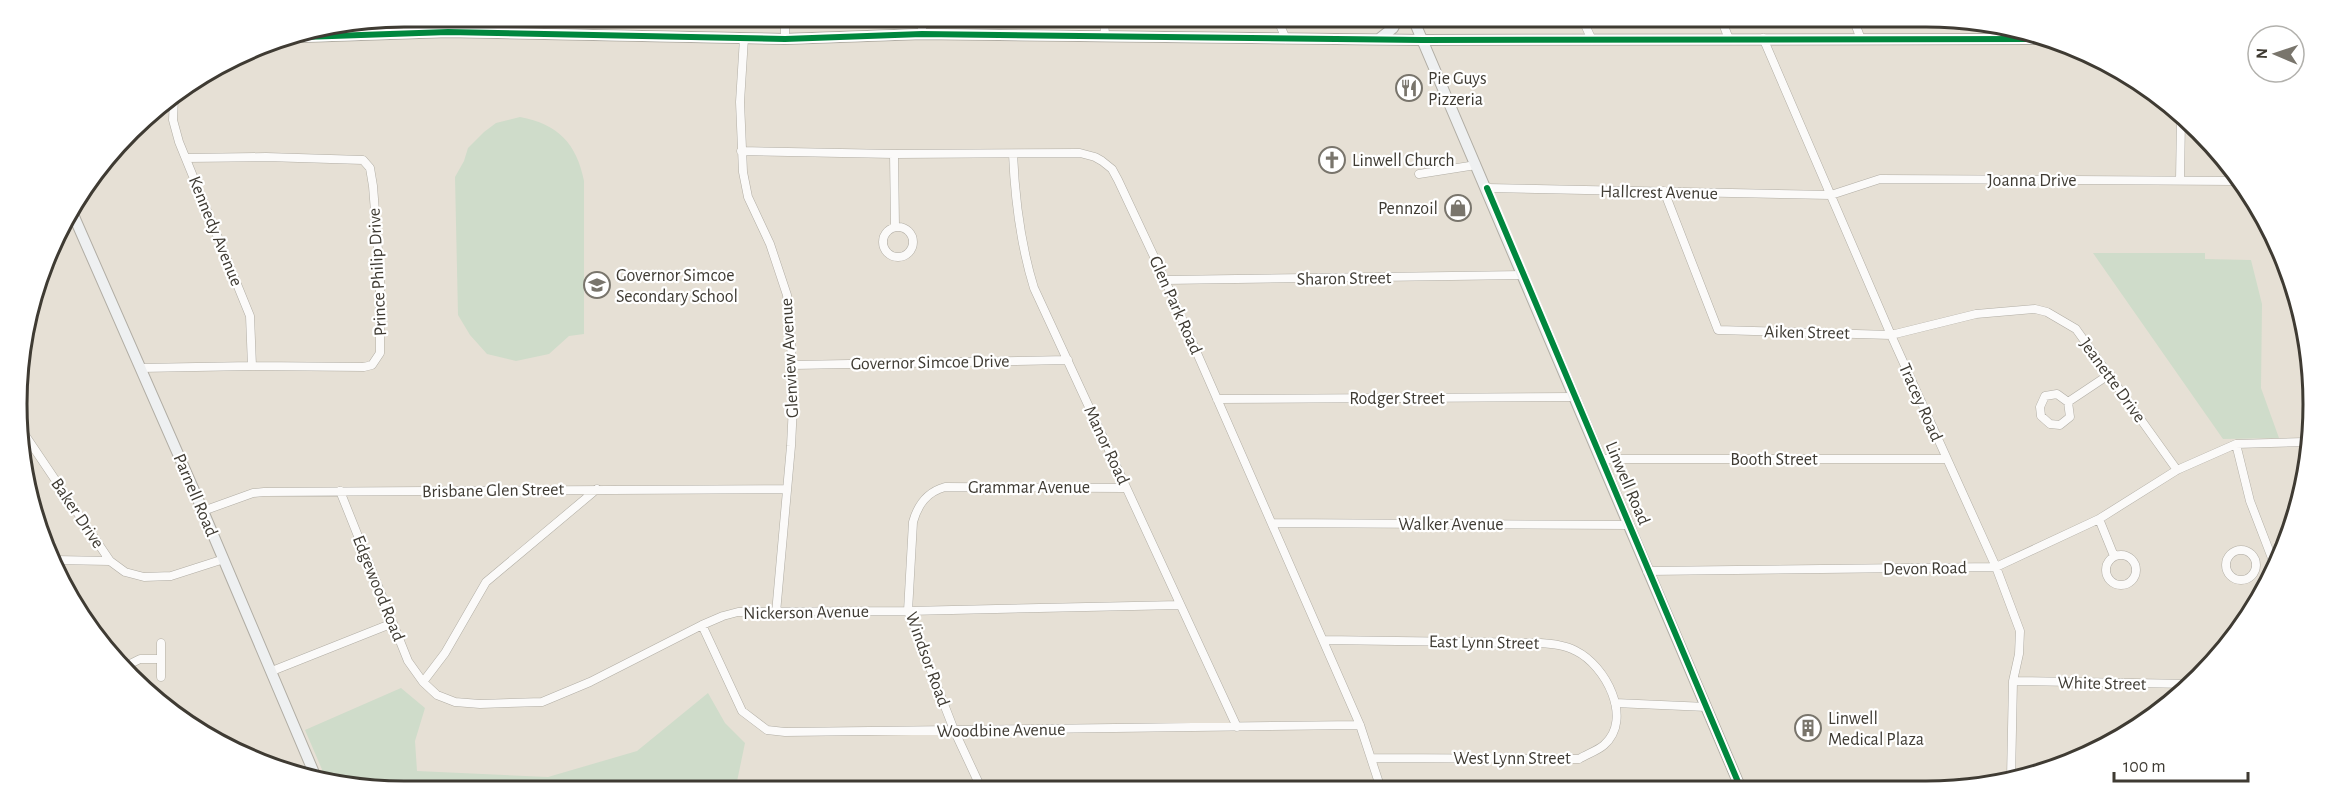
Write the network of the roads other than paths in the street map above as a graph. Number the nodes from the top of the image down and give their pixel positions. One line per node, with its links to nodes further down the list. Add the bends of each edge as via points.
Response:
1 (446, 27): 11 (street)
2 (785, 27): 17 (street)
3 (922, 27): 12 (street)
4 (1105, 27): 14 (street)
5 (1281, 27): 18 (street)
6 (1394, 27): 19 (street)
7 (1417, 27): 23 (street, Linwell Road)
8 (1586, 27): 24 (street)
9 (1724, 27): 20 (street)
10 (1856, 27): 21 (street)
11 (448, 32): 13 (street); 15 (street)
12 (922, 34): 14 (street); 17 (street)
13 (320, 36)
14 (1105, 36): 18 (street)
15 (744, 38): 17 (street); 27 (street, Glenview Avenue)
16 (1763, 38): 20 (street); 21 (street); 37 (street, Tracey Road)
17 (785, 39)
18 (1286, 39): 19 (street)
19 (1379, 39): 23 (street)
20 (1729, 39): 24 (street)
21 (1861, 39): 22 (street)
22 (2020, 39)
23 (1423, 40): 24 (street); 31 (street, Linwell Road)
24 (1592, 40)
25 (174, 105): 30 (street, Kennedy Avenue, via 173,120)
26 (2181, 126): 33 (street)
27 (741, 151): 28 (street, Glen Park Road); 44 (street, Glenview Avenue, via 748,197 770,244 787,295)
28 (894, 154): 29 (street, Glen Park Road); 39 (street)
29 (1013, 154): 41 (street, Glen Park Road, via 1080,153 1095,157 1112,169); 43 (street, Manor Road, via 1015,205 1027,266)
30 (186, 158): 45 (street, Kennedy Avenue, via 250,316); 45 (street, Prince Philip Drive, via 351,158 363,160 370,168 380,276 377,360 364,367)
31 (1476, 165): 32 (street); 35 (street, Linwell Road)
32 (1419, 174)
33 (2180, 180): 34 (street, Joanna Drive); 37 (street, Joanna Drive, via 1880,179)
34 (2230, 181)
35 (1487, 188): 36 (street, Hallcrest Avenue); 40 (street, Linwell Road)
36 (1664, 191): 37 (street, Hallcrest Avenue); 42 (street, Aiken Street, via 1718,330)
37 (1831, 195): 42 (street, Tracey Road)
38 (75, 220): 46 (street, Parnell Road)
39 (895, 227)
40 (1524, 275): 41 (street, Sharon Street); 48 (street, Linwell Road)
41 (1165, 280): 49 (street, Glen Park Road)
42 (1891, 334): 47 (street, Jeanette Drive, via 1976,314 2035,309 2076,329); 55 (street, Tracey Road)
43 (1068, 360): 44 (street, Governor Simcoe Drive); 57 (street, Manor Road)
44 (793, 365): 59 (street, Glenview Avenue)
45 (252, 366): 46 (street, Prince Philip Drive)
46 (140, 368): 62 (street, Parnell Road)
47 (2110, 374): 50 (street); 56 (street, Jeanette Drive)
48 (1576, 398): 49 (street, Rodger Street); 54 (street, Linwell Road)
49 (1217, 399): 64 (street, Glen Park Road)
50 (2068, 402): 50 (street, via 2057,394 2045,396 2041,416 2050,424 2060,425 2070,417)
51 (29, 441): 70 (street, Baker Drive)
52 (2301, 442): 53 (street)
53 (2236, 444): 56 (street, Devon Road); 66 (street, via 2250,501)
54 (1602, 459): 55 (street, Booth Street); 65 (street, Linwell Road)
55 (1946, 459): 72 (street, Tracey Road)
56 (2177, 470): 63 (street, Devon Road)
57 (1126, 488): 60 (street, Grammar Avenue); 74 (street, Manor Road)
58 (597, 489): 59 (street, Brisbane Glen Street); 61 (street, Brisbane Glen Street); 86 (street, via 486,582 445,653)
59 (787, 489): 76 (street, Glenview Avenue)
60 (933, 490): 75 (street, Windsor Road, via 917,508 914,522)
61 (340, 491): 62 (street, Brisbane Glen Street, via 253,493); 77 (street, Edgewood Road)
62 (203, 511): 68 (street, Parnell Road)
63 (2099, 519): 67 (street); 72 (street, Devon Road)
64 (1272, 523): 65 (street, Walker Avenue); 79 (street, Glen Park Road)
65 (1630, 525): 73 (street, Linwell Road)
66 (2270, 555): 71 (street)
67 (2114, 556): 67 (street, via 2129,557 2135,565 2135,576 2127,584 2112,582 2106,573 2108,561)
68 (224, 559): 70 (street, via 171,576 144,577 124,572); 83 (street, Parnell Road)
69 (61, 560): 70 (street)
70 (110, 561)
71 (2256, 561): 71 (street, via 2250,552 2235,551 2227,558 2226,570 2233,579 2243,581 2255,572)
72 (1996, 567): 73 (street, Devon Road); 85 (street, Tracey Road, via 2020,631)
73 (1647, 571): 89 (street, Linwell Road)
74 (1180, 605): 75 (street, Nickerson Avenue); 91 (street, Manor Road)
75 (908, 611): 76 (street, Nickerson Avenue); 92 (street, Windsor Road)
76 (776, 613): 78 (street, Nickerson Avenue, via 738,612)
77 (393, 623): 83 (street); 86 (street, Edgewood Road, via 408,660)
78 (702, 626): 86 (street, Nickerson Avenue, via 542,702 455,702 436,694); 92 (street, Woodbine Avenue, via 742,711 767,730)
79 (1323, 640): 88 (street, East Lynn Street, via 1560,645 1588,659 1605,680); 90 (street, Glen Park Road)
80 (161, 643): 81 (street)
81 (161, 659): 82 (street, via 140,659); 84 (street)
82 (131, 664)
83 (272, 671): 94 (street, Parnell Road)
84 (161, 676)
85 (2013, 681): 87 (street, White Street); 95 (street, Tracey Road)
86 (423, 682)
87 (2179, 684)
88 (1616, 703): 89 (street); 93 (street, West Lynn Street, via 1617,723 1605,744 1579,759)
89 (1707, 707): 98 (street, Linwell Road)
90 (1360, 725): 91 (street, Woodbine Avenue); 93 (street, Glen Park Road)
91 (1237, 727): 92 (street, Woodbine Avenue)
92 (954, 730): 96 (street, Windsor Road)
93 (1372, 758): 97 (street, Glen Park Road)
94 (313, 770)
95 (2011, 771)
96 (978, 781)
97 (1379, 781)
98 (1738, 781)

